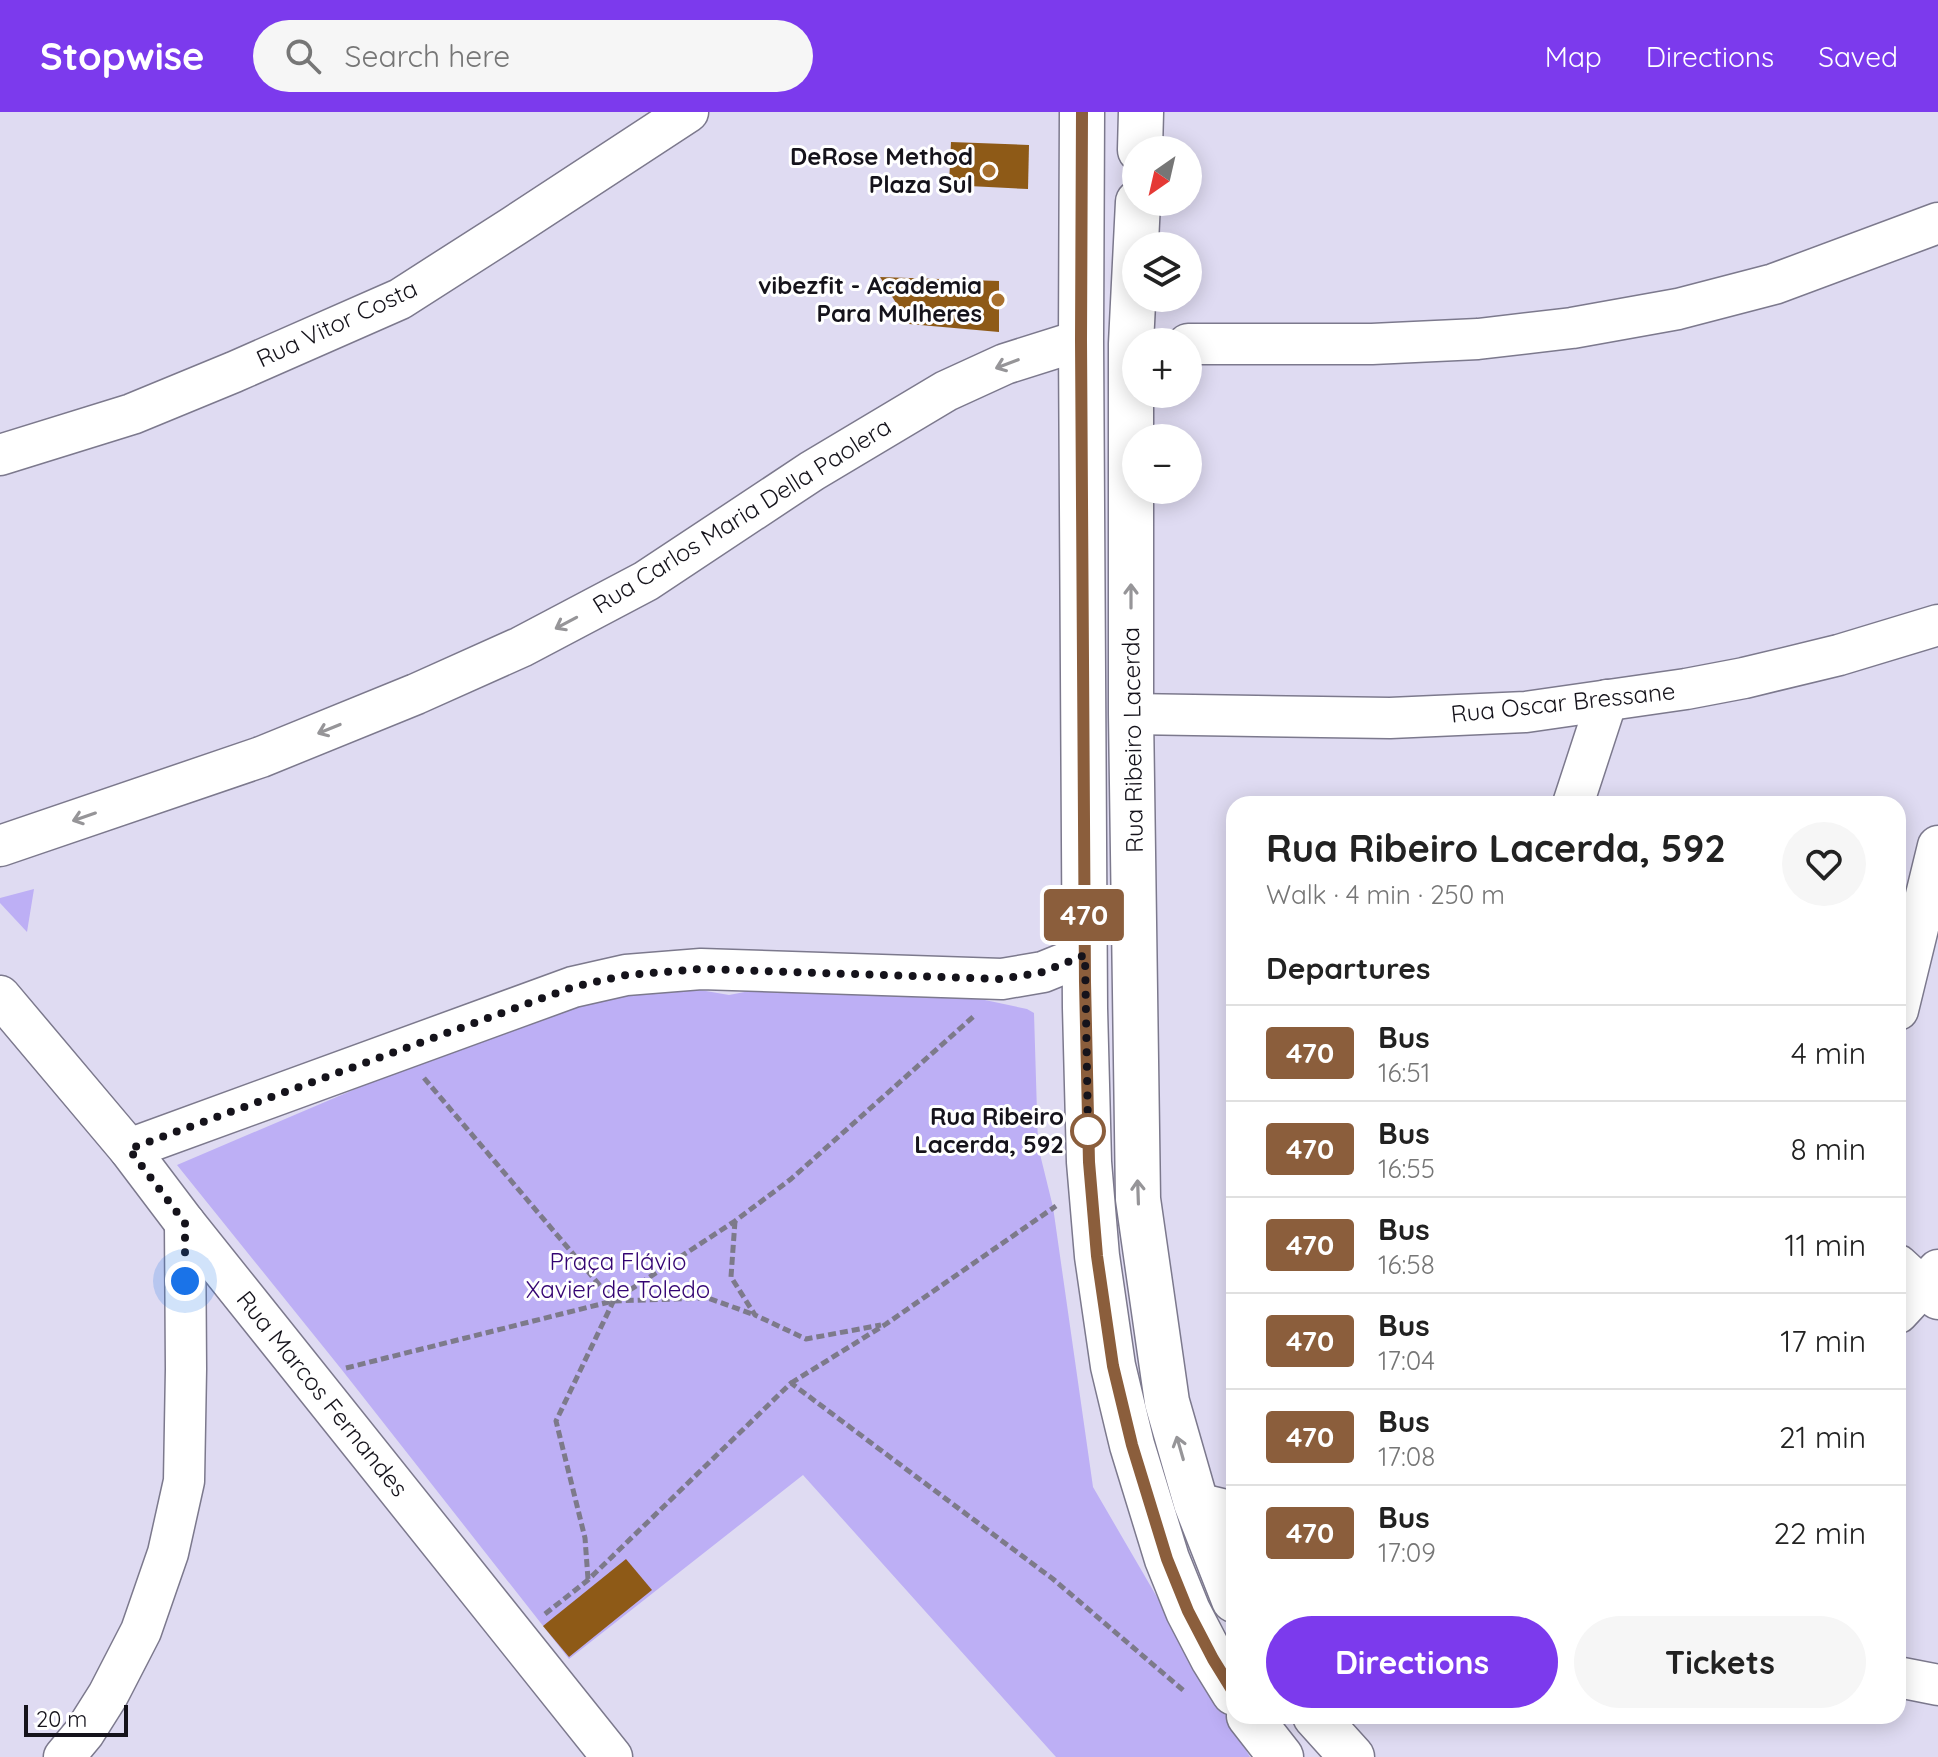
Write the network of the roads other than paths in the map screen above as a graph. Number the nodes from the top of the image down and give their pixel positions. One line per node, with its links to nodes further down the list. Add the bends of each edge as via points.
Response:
1 (688, 112): 11 (street, Rua Vitor Costa, via 400,299 132,414)
2 (1082, 112): 8 (street, Rua Ribeiro Lacerda)
3 (1141, 112): 4 (street)
4 (1140, 136)
5 (1138, 216): 7 (street, Rua Ribeiro Lacerda)
6 (1938, 223): 9 (street, via 1774,284 1572,328 1372,344)
7 (1134, 328)
8 (1081, 340): 16 (street, Rua Carlos Maria Della Paolera, one-way to 16, via 1005,364 946,391 812,471 646,581 521,647 261,757); 18 (street, Rua Ribeiro Lacerda)
9 (1202, 344)
10 (1133, 408): 14 (street, Rua Ribeiro Lacerda, one-way to 10)
11 (0, 455)
12 (1938, 625): 13 (street, Rua Oscar Bressane, via 1744,678)
13 (1607, 700): 14 (street, Rua Oscar Bressane, via 1526,712 1390,718); 15 (street)
14 (1131, 714): 23 (street, Rua Ribeiro Lacerda, one-way to 14, via 1167,1402 1138,1199)
15 (1576, 796)
16 (0, 846)
17 (1938, 846): 19 (street)
18 (1085, 955): 21 (street, via 1043,972 1002,979 701,969 626,975 573,987); 27 (street, Rua Ribeiro Lacerda, via 1089,1162 1113,1366 1167,1559 1213,1659)
19 (1906, 977)
20 (0, 996): 21 (street, Rua Marcos Fernandes)
21 (129, 1149): 22 (street, Rua Marcos Fernandes)
22 (185, 1223): 30 (street, via 184,1481 168,1553 141,1631 115,1683); 31 (street, Rua Marcos Fernandes)
23 (1215, 1508): 24 (street, Rua Ribeiro Lacerda)
24 (1226, 1561)
25 (1906, 1679): 26 (street)
26 (1938, 1685)
27 (1213, 1696)
28 (1255, 1724): 32 (street)
29 (1322, 1724): 33 (street)
30 (64, 1757)
31 (612, 1757)
32 (1281, 1757)
33 (1352, 1757)

